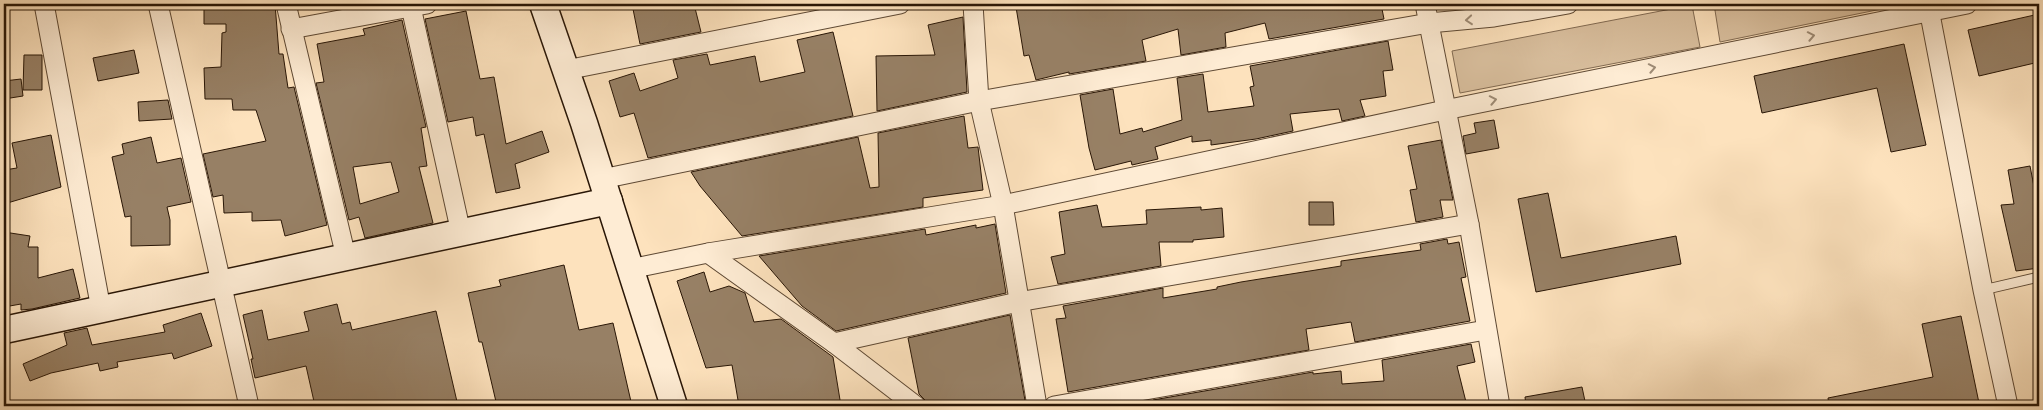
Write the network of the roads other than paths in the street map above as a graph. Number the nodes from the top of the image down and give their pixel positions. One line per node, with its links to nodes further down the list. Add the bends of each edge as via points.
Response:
1 (44, 4): 28 (street)
2 (158, 4): 25 (street)
3 (286, 4): 13 (street)
4 (543, 4): 14 (main road)
5 (900, 4): 14 (street)
6 (974, 4): 15 (street)
7 (1425, 4): 12 (street)
8 (1568, 4): 12 (street, one-way to 12)
9 (1967, 4): 11 (street)
10 (419, 5): 13 (street); 20 (street)
11 (1929, 8): 16 (street, one-way to 11); 26 (street)
12 (1429, 24): 15 (street); 16 (street)
13 (291, 30): 22 (street)
14 (566, 70): 17 (main road)
15 (978, 101): 17 (street); 18 (street)
16 (1445, 110): 18 (street); 19 (street)
17 (605, 190): 20 (main road); 23 (main road)
18 (1003, 205): 21 (street); 27 (street)
19 (1469, 224): 27 (street); 30 (street)
20 (461, 233): 22 (main road)
21 (708, 253): 23 (street); 31 (street)
22 (346, 257): 25 (main road)
23 (630, 269): 33 (main road)
24 (2039, 277): 26 (lane)
25 (221, 284): 28 (main road); 32 (street)
26 (1983, 290): 38 (street)
27 (1018, 302): 31 (street); 35 (street)
28 (101, 309): 29 (main road)
29 (4, 330)
30 (1486, 330): 36 (street); 37 (street)
31 (834, 344): 34 (street)
32 (249, 406)
33 (674, 406)
34 (916, 406)
35 (1037, 406)
36 (1054, 406)
37 (1500, 406)
38 (2008, 406)

